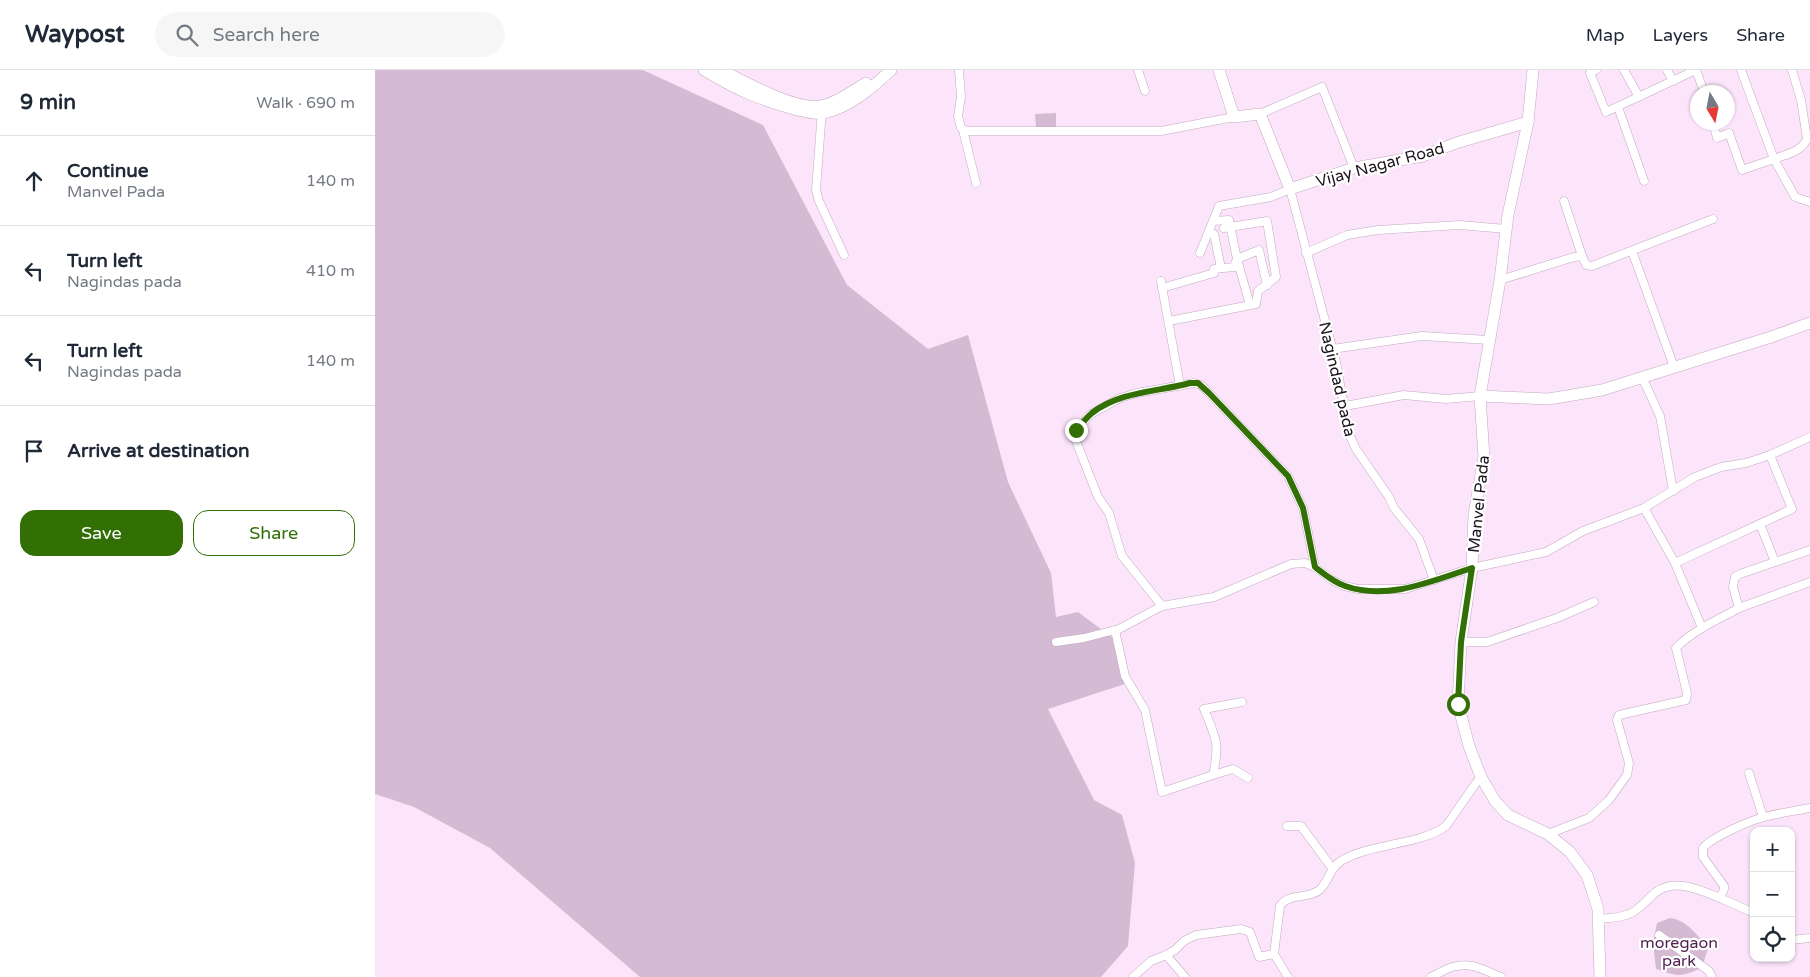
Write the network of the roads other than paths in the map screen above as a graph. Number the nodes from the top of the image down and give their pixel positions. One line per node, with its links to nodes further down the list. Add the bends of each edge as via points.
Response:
1 (703, 70): 20 (main road, via 764,101 810,113)
2 (721, 70): 20 (main road, via 762,91)
3 (881, 70): 20 (main road)
4 (891, 70): 20 (main road, via 852,102)
5 (959, 70): 24 (street, via 961,97 958,116)
6 (1138, 70): 17 (street)
7 (1219, 70): 22 (main road)
8 (1533, 70): 23 (main road, Manvel Pada)
9 (1594, 70): 19 (street, via 1590,73 1606,112)
10 (1625, 70): 18 (street)
11 (1667, 70): 15 (street)
12 (1696, 70): 15 (street); 16 (street)
13 (1741, 70): 26 (street)
14 (1792, 70): 26 (street, via 1807,138 1801,148)
15 (1673, 81): 18 (street)
16 (1701, 85)
17 (1145, 91)
18 (1639, 97): 19 (street)
19 (1617, 107): 28 (street)
20 (822, 110): 41 (street, via 816,190)
21 (1259, 114): 22 (main road); 27 (street, via 1322,87); 30 (main road)
22 (1234, 117): 24 (street, via 1161,131)
23 (1528, 122): 27 (main road, Vijay Nagar Road, via 1416,158); 36 (main road, Manvel Pada)
24 (963, 130): 29 (street)
25 (1715, 130): 26 (street, via 1717,138 1729,133 1742,170)
26 (1773, 159): 32 (street, via 1795,197)
27 (1354, 168): 30 (main road, Vijay Nagar Road)
28 (1644, 181)
29 (976, 183)
30 (1290, 190): 34 (street, via 1271,197 1219,206); 40 (street, Nagindad pada)
31 (1564, 201): 42 (street)
32 (1810, 202)
33 (1713, 219): 38 (street)
34 (1213, 221): 35 (street, via 1229,220); 37 (street)
35 (1227, 228): 43 (street); 46 (street, via 1267,221 1276,277)
36 (1506, 229): 40 (street, via 1460,225 1378,230 1347,235); 45 (main road, Manvel Pada)
37 (1209, 232): 39 (street); 44 (street, via 1215,234)
38 (1633, 251): 42 (street, via 1589,266); 52 (street)
39 (1200, 253)
40 (1306, 253): 51 (street, Nagindad pada)
41 (844, 255)
42 (1582, 256): 45 (street)
43 (1237, 259): 44 (street, via 1234,267); 46 (street, via 1259,250); 47 (street)
44 (1221, 268): 48 (street, via 1214,273 1162,285)
45 (1500, 280): 50 (main road, Manvel Pada)
46 (1267, 285): 47 (street, via 1258,291 1256,304)
47 (1250, 305): 48 (street)
48 (1169, 321): 54 (street)
49 (1810, 323): 52 (main road)
50 (1489, 340): 51 (street, via 1422,336); 55 (main road, Manvel Pada)
51 (1332, 349): 56 (street, Nagindad pada)
52 (1674, 367): 53 (main road)
53 (1642, 377): 55 (main road, via 1602,390 1549,399); 59 (street, via 1660,416)
54 (1180, 386): 65 (street, via 1194,382 1201,385 1288,476 1303,508); 70 (street, via 1120,398 1091,414 1076,430 1076,441 1098,497 1109,513 1122,556)
55 (1480, 396): 56 (street, via 1404,395); 66 (main road, Manvel Pada, via 1484,457 1473,523)
56 (1345, 406): 67 (street, Nagindad pada, via 1349,434 1356,449 1394,508 1419,539)
57 (1810, 437): 58 (street)
58 (1770, 455): 59 (street, via 1695,476); 61 (street, via 1792,509)
59 (1673, 491): 60 (street)
60 (1644, 508): 64 (street); 66 (street, via 1583,531 1546,552)
61 (1760, 524): 63 (street); 64 (street)
62 (1810, 550): 63 (street)
63 (1775, 562): 71 (street, via 1735,577 1733,587)
64 (1675, 563): 72 (street)
65 (1315, 567): 67 (street, via 1332,580 1358,589 1405,589); 70 (street, via 1305,563 1291,564 1214,597)
66 (1472, 568): 67 (street); 75 (main road, Manvel Pada)
67 (1434, 580)
68 (1810, 582): 71 (street)
69 (1594, 602): 75 (street, via 1487,642)
70 (1162, 606): 73 (street)
71 (1739, 608): 72 (street)
72 (1702, 628): 84 (street, via 1676,648 1686,700 1619,715 1617,720 1629,763 1627,775 1609,800 1589,818)
73 (1115, 630): 74 (street); 78 (street, via 1125,676 1145,710 1162,792)
74 (1056, 642)
75 (1461, 642): 79 (main road, Manvel Pada, via 1458,704)
76 (1242, 702): 78 (street, via 1204,709 1217,740)
77 (1749, 774): 82 (street)
78 (1213, 775): 80 (street, via 1233,769)
79 (1481, 777): 84 (main road, Manvel Pada, via 1508,815); 85 (street, via 1441,830 1375,847)
80 (1248, 778)
81 (1810, 808): 82 (street)
82 (1763, 817): 86 (street, via 1716,838 1703,848 1703,857 1724,886)
83 (1287, 826): 85 (street, via 1301,826)
84 (1548, 834): 88 (main road, Manvel Pada, via 1570,852 1587,875)
85 (1332, 868): 92 (street, via 1318,891 1288,898 1280,906)
86 (1720, 898): 87 (street); 88 (street, via 1677,885 1657,891 1628,915)
87 (1750, 911)
88 (1598, 919): 99 (main road, Manvel Pada)
89 (1659, 935): 100 (street, via 1709,971)
90 (1810, 938): 91 (street)
91 (1795, 940)
92 (1274, 954): 93 (street, via 1259,957 1250,932 1241,929 1196,935); 96 (street)
93 (1166, 955): 94 (street, via 1151,961); 95 (street)
94 (1133, 977)
95 (1185, 977)
96 (1288, 977)
97 (1431, 977): 98 (street, via 1457,966 1479,967)
98 (1501, 977)
99 (1600, 977)
100 (1712, 977)

